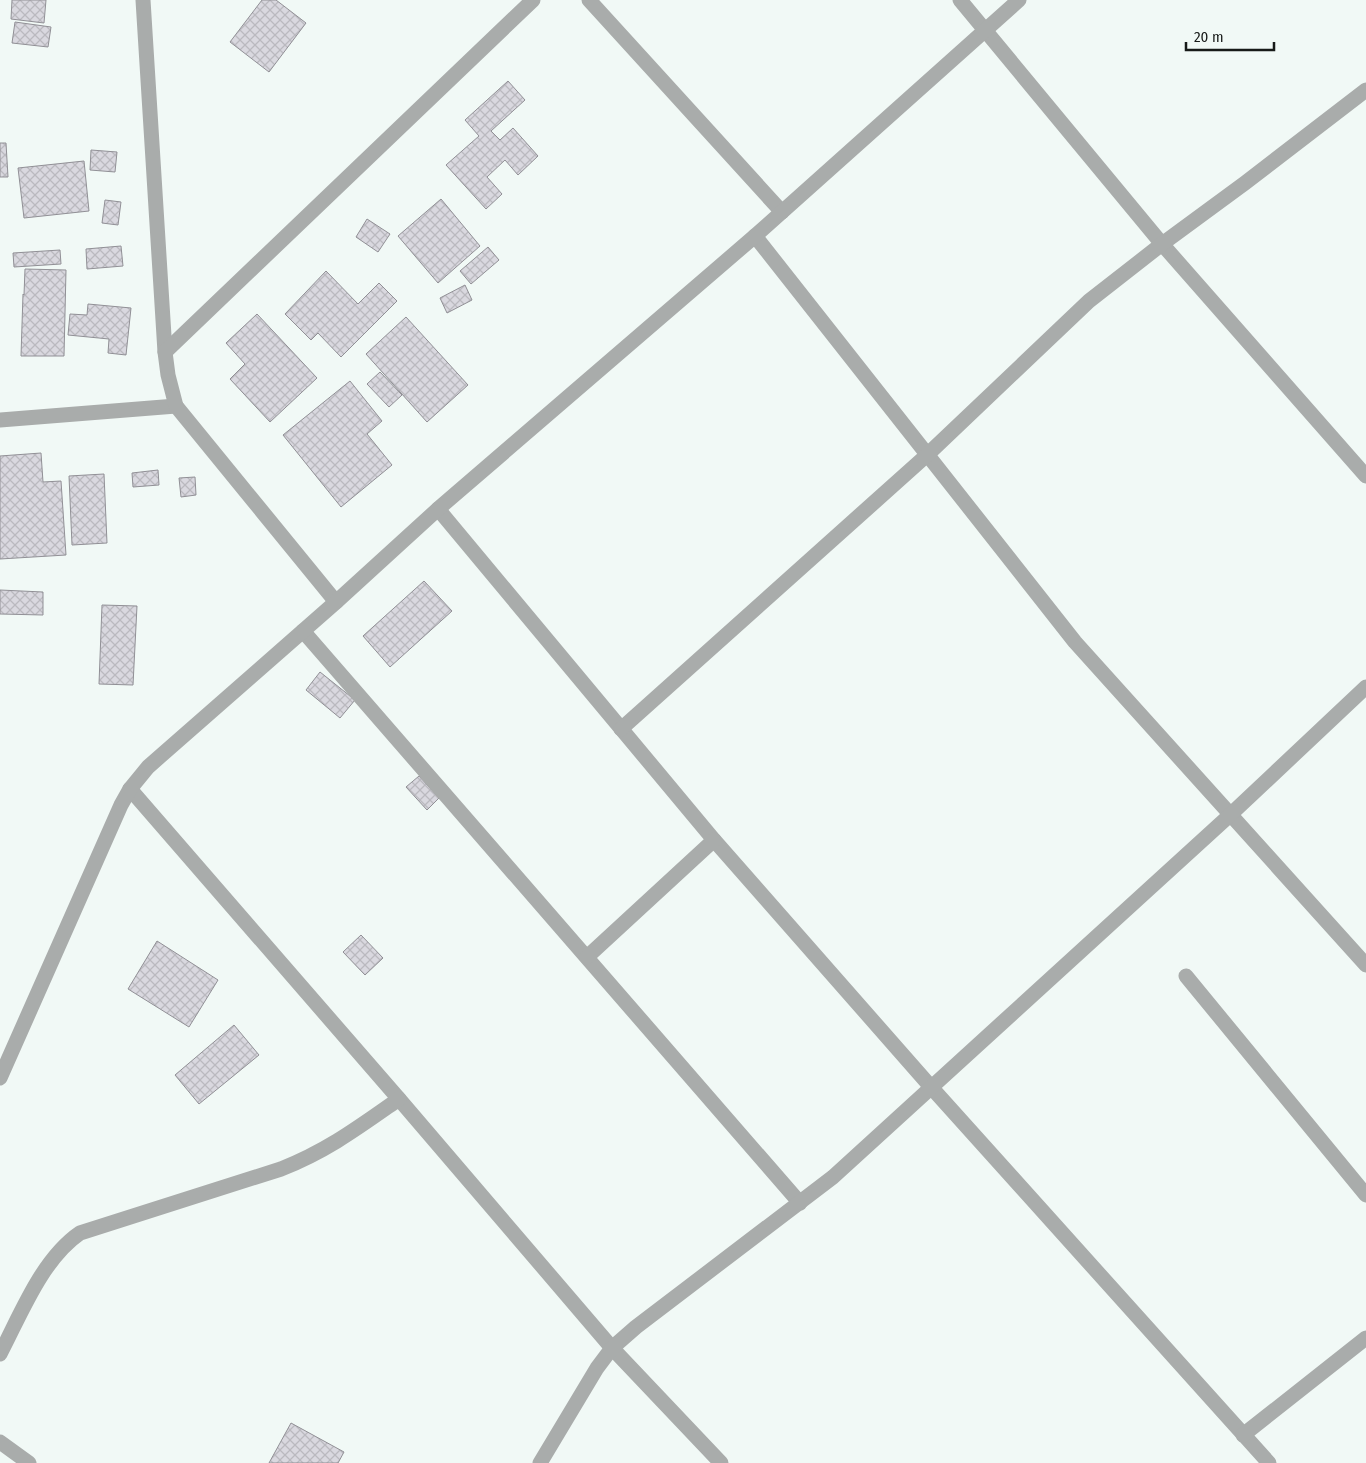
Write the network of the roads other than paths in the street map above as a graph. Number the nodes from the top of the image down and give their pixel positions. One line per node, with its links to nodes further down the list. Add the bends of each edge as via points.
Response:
1 (142, 0): 11 (street)
2 (534, 0): 11 (street)
3 (589, 0): 8 (street)
4 (960, 0): 6 (street)
5 (1018, 0): 6 (street)
6 (985, 29): 8 (street); 10 (street)
7 (1366, 90): 10 (street)
8 (782, 212): 9 (street)
9 (755, 236): 14 (street); 16 (street)
10 (1162, 244): 14 (street, via 1089,302); 15 (street)
11 (165, 352): 12 (street)
12 (176, 406): 13 (street); 17 (street)
13 (0, 420)
14 (927, 455): 20 (street); 22 (street, via 1075,642)
15 (1366, 476)
16 (438, 509): 17 (street); 20 (street)
17 (336, 602): 18 (street)
18 (303, 631): 21 (street, via 148,767); 24 (street)
19 (1366, 687): 22 (street)
20 (621, 729): 23 (street)
21 (130, 789): 27 (street); 29 (street)
22 (1230, 815): 25 (street); 28 (street)
23 (714, 840): 24 (street); 28 (street)
24 (587, 957): 31 (street)
25 (1366, 965)
26 (1186, 976): 30 (street)
27 (0, 1078)
28 (931, 1087): 31 (street); 35 (street)
29 (400, 1100): 33 (street); 34 (street, via 308,1158 80,1233 66,1242 48,1263)
30 (1366, 1195)
31 (800, 1203): 33 (street)
32 (1366, 1338): 35 (street)
33 (612, 1348): 38 (street); 39 (street)
34 (0, 1354)
35 (1243, 1435): 40 (street)
36 (0, 1442): 37 (street)
37 (29, 1463)
38 (540, 1463)
39 (721, 1463)
40 (1268, 1463)

